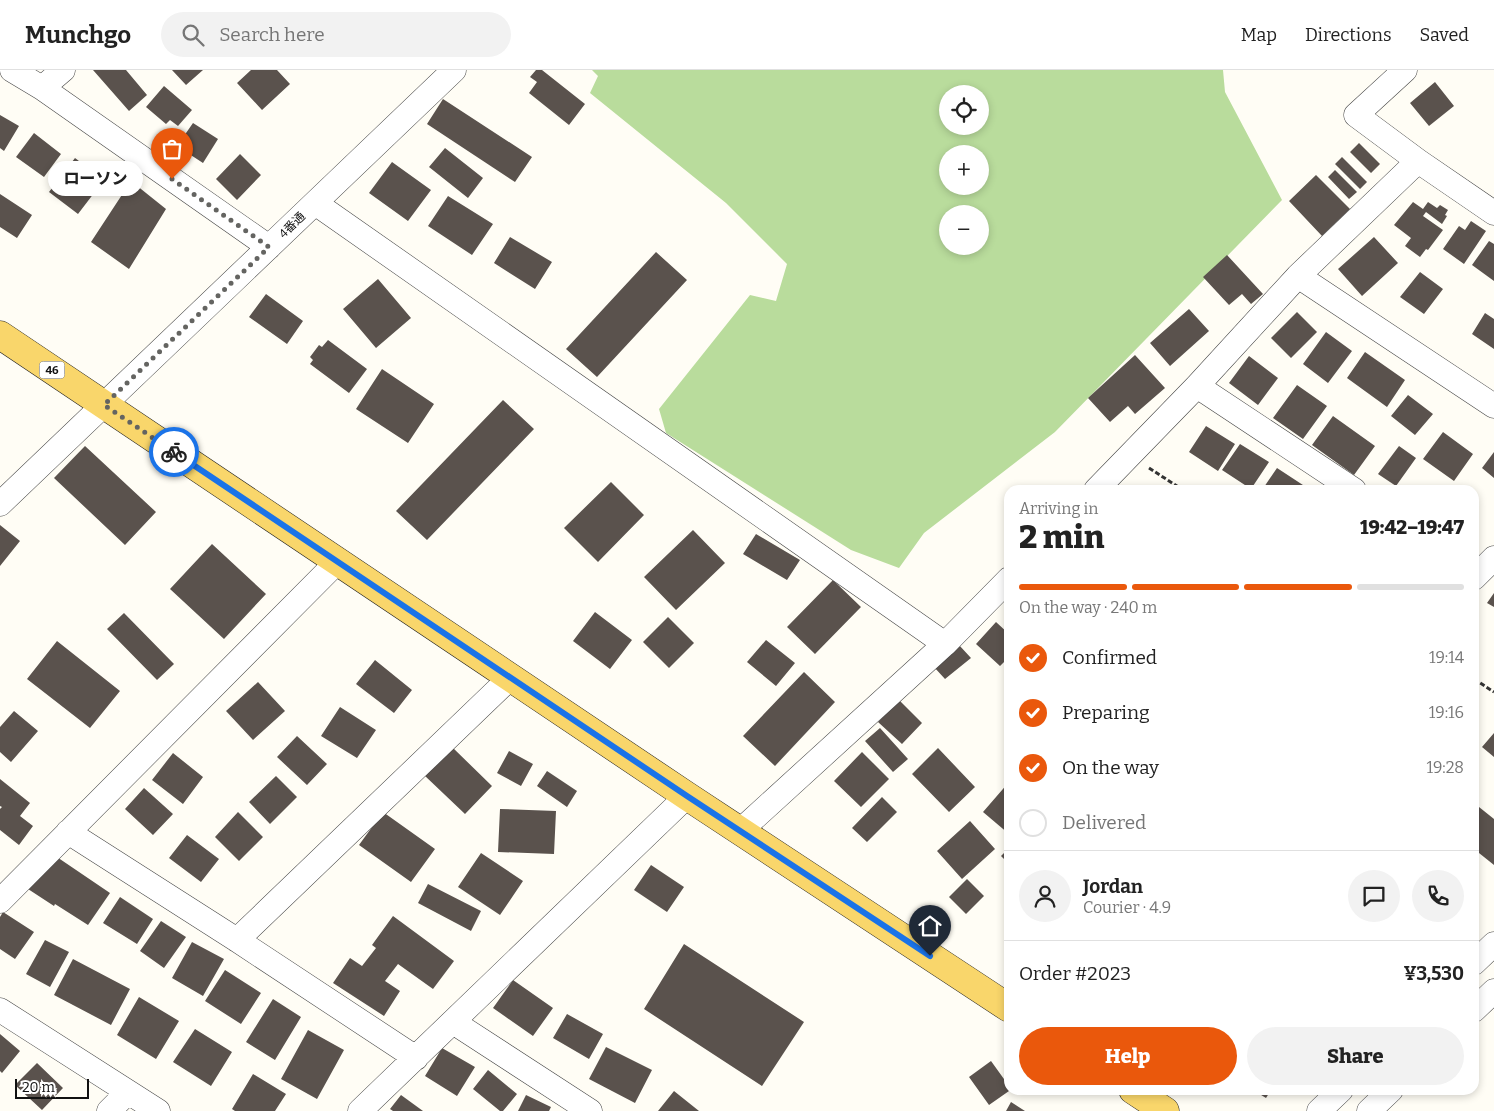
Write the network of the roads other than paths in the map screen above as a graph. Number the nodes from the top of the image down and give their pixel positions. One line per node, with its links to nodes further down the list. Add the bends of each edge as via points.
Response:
1 (12, 70): 5 (street)
2 (63, 70): 5 (street)
3 (454, 70): 7 (street, 4番通)
4 (1405, 70): 6 (street, via 1356,115)
5 (42, 88): 9 (street)
6 (1418, 161): 8 (street); 10 (street)
7 (315, 203): 9 (street, 4番通); 20 (street)
8 (1494, 213)
9 (269, 247): 13 (street, 4番通)
10 (1298, 276): 12 (street); 14 (street)
11 (0, 335): 13 (main road, 46)
12 (1197, 386): 15 (street); 16 (street)
13 (104, 405): 17 (street, 4番通); 18 (main road, 46)
14 (1494, 406)
15 (1101, 485)
16 (1346, 485)
17 (0, 504)
18 (337, 562): 21 (main road, 46); 24 (street)
19 (1004, 584): 20 (street)
20 (945, 644): 23 (street)
21 (511, 677): 22 (main road, 46); 26 (street)
22 (687, 796): 23 (main road, 46); 33 (street)
23 (740, 831): 30 (main road, 46)
24 (68, 832): 25 (street); 26 (street)
25 (0, 901)
26 (237, 940): 34 (street)
27 (1494, 944): 28 (street)
28 (1479, 958)
29 (1494, 991): 31 (street)
30 (1004, 1005)
31 (1479, 1005)
32 (0, 1010): 35 (street)
33 (453, 1022): 34 (street); 42 (street)
34 (416, 1058): 41 (street)
35 (128, 1092): 39 (street); 40 (street)
36 (1141, 1095): 43 (main road)
37 (1336, 1095): 44 (street)
38 (1386, 1095): 45 (street)
39 (109, 1111)
40 (158, 1111)
41 (360, 1111)
42 (590, 1111)
43 (1165, 1111)
44 (1319, 1111)
45 (1369, 1111)

